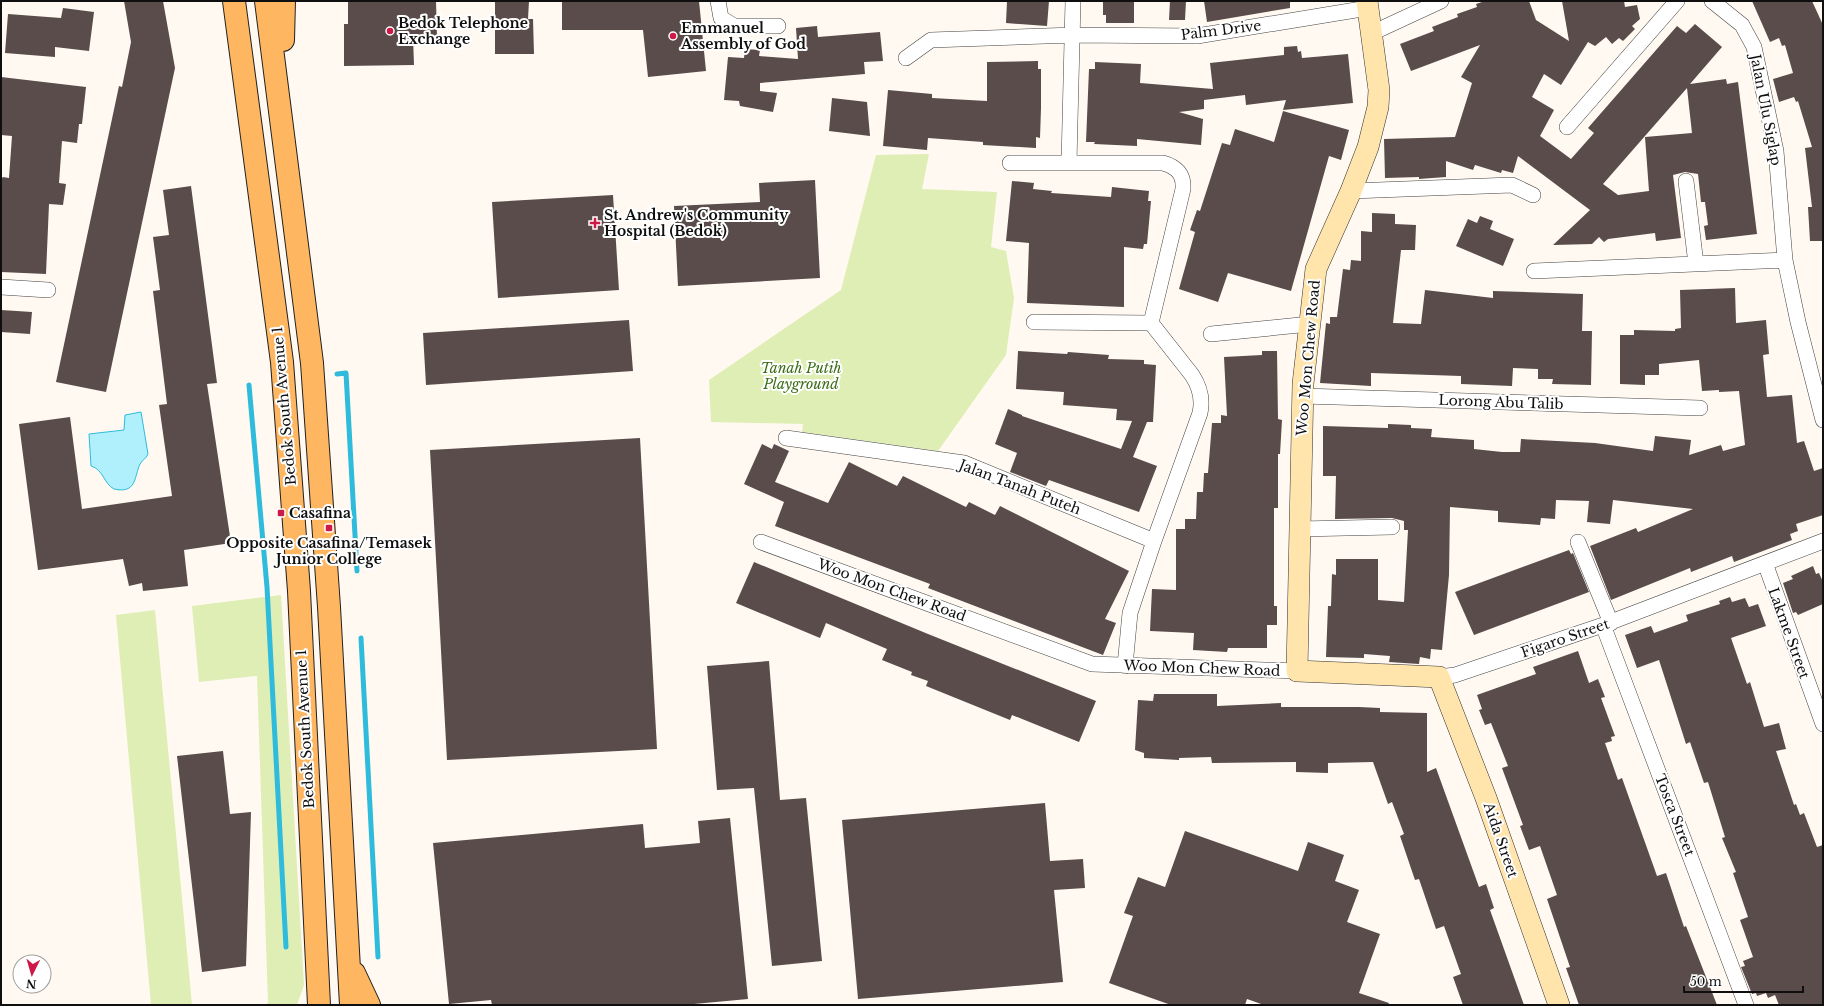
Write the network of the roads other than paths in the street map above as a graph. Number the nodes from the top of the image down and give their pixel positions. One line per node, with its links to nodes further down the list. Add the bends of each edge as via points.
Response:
1 (266, 1): 14 (main road, Bedok South Avenue 1)
2 (284, 1): 14 (main road)
3 (718, 1): 10 (street, via 721,18 734,26)
4 (1073, 1): 12 (street)
5 (1441, 1): 11 (street)
6 (1677, 1): 15 (street)
7 (1712, 1): 21 (street, Jalan Ulu Siglap, via 1742,25 1754,47 1776,151)
8 (233, 5): 47 (main road, Bedok South Avenue 1, via 282,362 297,556)
9 (1367, 5): 11 (street, Woo Mon Chew Road); 12 (street, Palm Drive, via 1197,36)
10 (778, 26)
11 (1372, 33): 19 (street, Woo Mon Chew Road, via 1380,90 1378,107 1368,147)
12 (1074, 35): 13 (street, Palm Drive, via 931,40); 16 (street)
13 (906, 58)
14 (282, 126): 46 (main road, Bedok South Avenue 1, via 312,363 329,607)
15 (1567, 127)
16 (1069, 162): 17 (street); 27 (street, via 1163,163 1180,171 1184,179 1183,189)
17 (1010, 163)
18 (1686, 181): 22 (street)
19 (1351, 191): 20 (street, via 1512,185); 28 (street, Woo Mon Chew Road, via 1316,269)
20 (1533, 195)
21 (1785, 260): 22 (street); 32 (street, Jalan Ulu Siglap)
22 (1696, 264): 23 (street)
23 (1534, 271)
24 (1, 287): 25 (street)
25 (48, 290)
26 (1034, 322): 27 (street)
27 (1151, 323): 36 (street, via 1198,383 1202,405)
28 (1310, 324): 29 (street); 30 (street, Woo Mon Chew Road)
29 (1211, 334)
30 (1302, 396): 31 (street, Lorong Abu Talib); 35 (street, Woo Mon Chew Road)
31 (1700, 408)
32 (1823, 420)
33 (786, 438): 36 (street, Jalan Tanah Puteh, via 964,463)
34 (1392, 527): 35 (street)
35 (1299, 528): 43 (street, Woo Mon Chew Road)
36 (1154, 541): 42 (street, via 1130,613)
37 (1823, 541): 40 (street, Figaro Street)
38 (761, 542): 42 (street, Woo Mon Chew Road, via 1092,664)
39 (1578, 542): 41 (street, Tosca Street)
40 (1765, 563): 41 (street, Figaro Street); 45 (street, Lakme Street)
41 (1607, 624): 44 (street, Figaro Street, via 1455,675); 52 (street, Tosca Street)
42 (1125, 666): 43 (street, Woo Mon Chew Road)
43 (1297, 671): 44 (street, Figaro Street)
44 (1439, 677): 51 (street, Aida Street, via 1486,798)
45 (1823, 724)
46 (348, 961): 49 (main road, Bedok South Avenue 1); 50 (main road)
47 (318, 994): 48 (main road)
48 (311, 1005)
49 (351, 1005)
50 (369, 1005)
51 (1559, 1005)
52 (1746, 1005)

